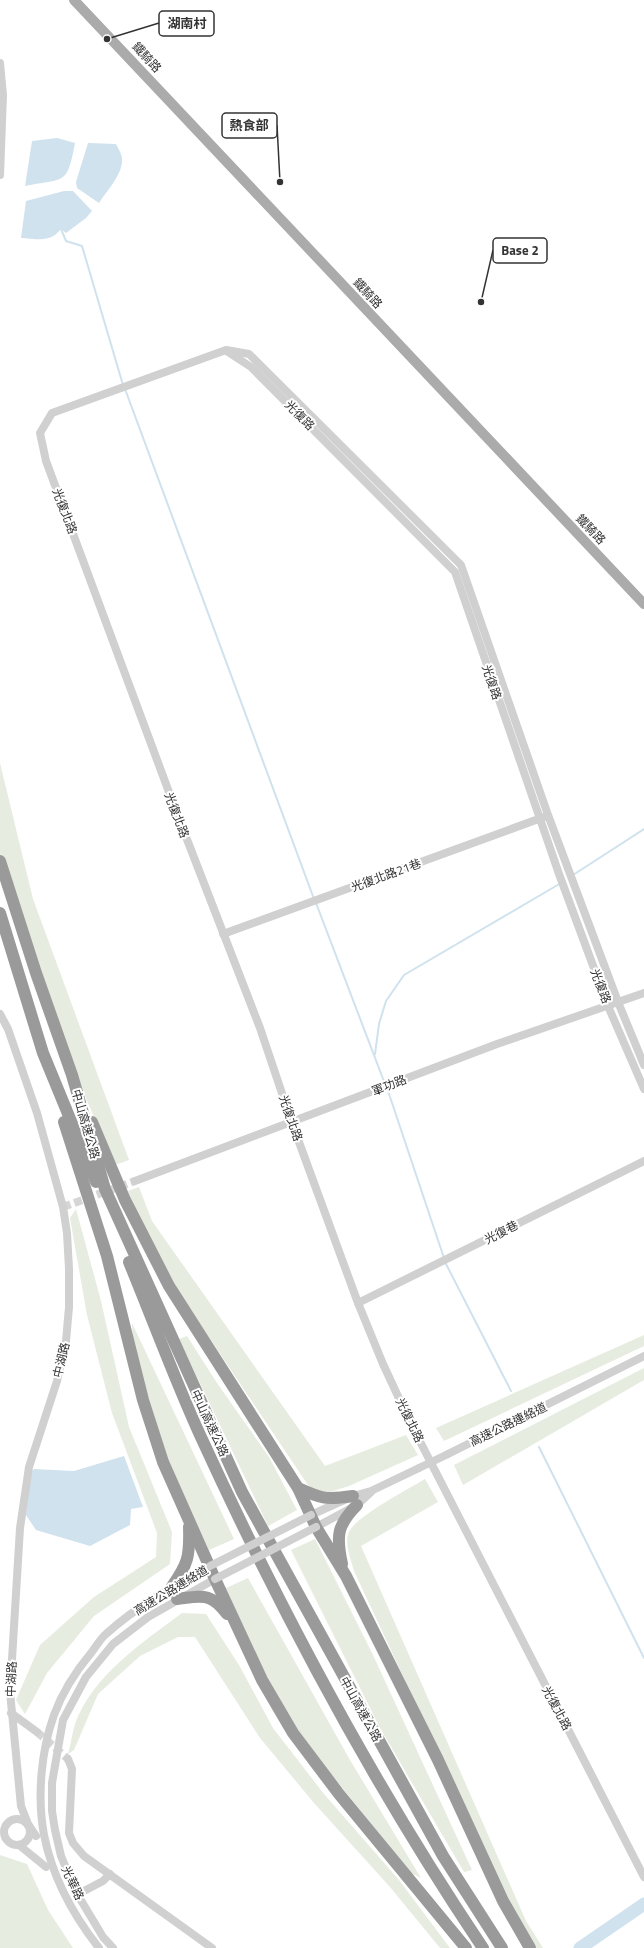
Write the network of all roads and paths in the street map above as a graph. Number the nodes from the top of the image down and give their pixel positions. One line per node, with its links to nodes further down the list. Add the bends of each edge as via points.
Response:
1 (74, 0): 6 (main road, 鐵騎路)
2 (0, 63): 3 (street, via 3,95)
3 (0, 175)
4 (226, 350): 5 (street, 光復路); 7 (street, 光復路, via 249,354 461,565); 8 (street, 光復路, via 251,367 455,572)
5 (131, 384): 11 (street, 光復北路, via 52,413 40,433 46,461)
6 (644, 604)
7 (548, 815): 8 (street, 光復北路21巷); 13 (street, 光復路)
8 (539, 819): 11 (street, 光復北路21巷); 14 (street, 光復路)
9 (0, 861): 18 (highway, 中山高速公路)
10 (0, 912): 16 (highway, 中山高速公路)
11 (223, 934): 20 (street, 光復北路, via 260,1028)
12 (644, 993): 13 (street, 軍功路)
13 (618, 1002): 14 (street, 軍功路); 17 (street, 光復路)
14 (608, 1006): 19 (street, 光復路); 20 (street, 軍功路, via 531,1032)
15 (0, 1014): 36 (street, 中湖路, via 8,1029 37,1113 64,1207 69,1269 66,1341 57,1381 29,1467 20,1528 10,1692)
16 (43, 1053): 28 (highway, via 107,1256 143,1400 163,1462); 54 (highway, 中山高速公路, via 200,1434 255,1548 319,1674 404,1826)
17 (644, 1065)
18 (72, 1075): 25 (highway, via 125,1200 169,1286); 55 (highway, 中山高速公路, via 104,1189 242,1492 443,1856)
19 (644, 1088)
20 (292, 1123): 22 (street, 軍功路); 23 (street, 光復北路)
21 (644, 1161): 23 (street, 光復巷)
22 (135, 1181)
23 (358, 1303): 48 (street, 光復北路, via 409,1420)
24 (644, 1356): 26 (street, 高速公路連絡道, bridge)
25 (298, 1488): 26 (highway, via 318,1498); 27 (highway)
26 (355, 1500): 27 (street, 高速公路連絡道); 29 (street, 高速公路連絡道); 31 (highway, via 340,1528 337,1543)
27 (311, 1515): 29 (highway); 30 (street, 高速公路連絡道, bridge)
28 (188, 1520): 30 (highway); 33 (highway, via 188,1561)
29 (316, 1527): 31 (highway); 32 (street, 高速公路連絡道, bridge)
30 (210, 1566): 32 (highway); 33 (street, 高速公路連絡道)
31 (346, 1576): 56 (highway, via 438,1760 503,1901)
32 (215, 1579): 34 (street, 高速公路連絡道); 35 (highway)
33 (171, 1588): 40 (street, 高速公路連絡道, via 142,1605 105,1635 76,1671 54,1714 45,1751)
34 (177, 1599): 35 (highway, via 206,1596 220,1605); 41 (street, 高速公路連絡道, via 113,1644 86,1677 63,1720 54,1765)
35 (239, 1632): 53 (highway, via 262,1680 293,1733 339,1794)
36 (11, 1713): 37 (street, 中湖路); 39 (street, 中湖路)
37 (37, 1732)
38 (68, 1759): 47 (street, via 72,1769 69,1833 73,1843 84,1856)
39 (21, 1806): 42 (street); 43 (street, 中湖路)
40 (42, 1810): 50 (street, 光華路, via 44,1834 51,1861 66,1898)
41 (52, 1810): 51 (street, 光華路, via 61,1856 76,1892)
42 (8, 1821): 43 (street, via 16,1818); 45 (street, via 4,1827 4,1836 10,1843)
43 (28, 1824): 44 (street, 中湖路); 45 (street, via 29,1837)
44 (36, 1836)
45 (19, 1845): 46 (street)
46 (46, 1867)
47 (110, 1874): 49 (street, via 103,1881); 52 (street)
48 (644, 1877)
49 (84, 1891)
50 (99, 1948)
51 (113, 1948)
52 (212, 1948)
53 (466, 1948)
54 (483, 1948)
55 (502, 1948)
56 (530, 1948)

